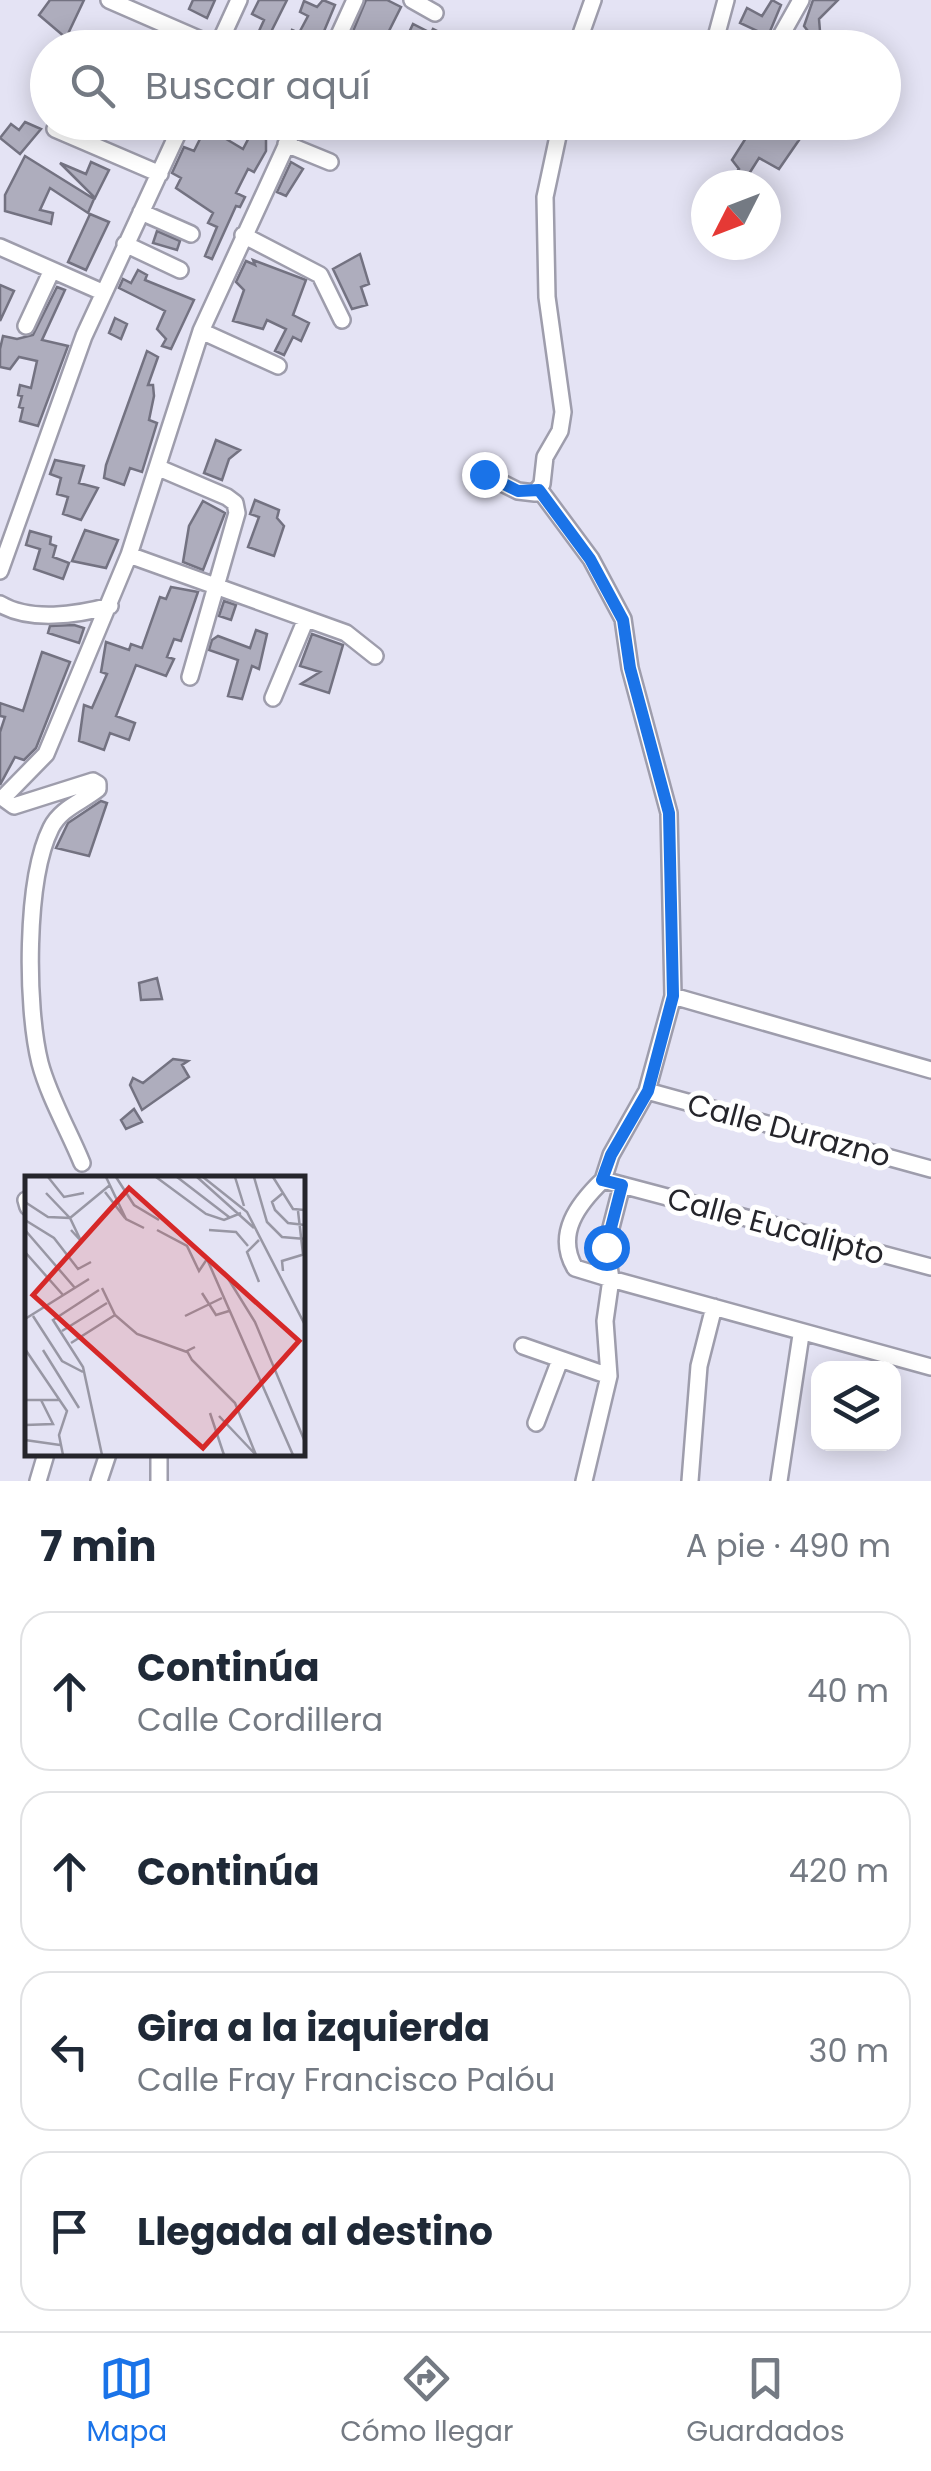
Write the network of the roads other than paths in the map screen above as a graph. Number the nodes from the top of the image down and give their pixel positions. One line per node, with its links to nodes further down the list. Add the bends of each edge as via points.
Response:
1 (109, 0): 9 (street)
2 (239, 0): 10 (street)
3 (356, 0): 11 (street)
4 (412, 0): 8 (street)
5 (593, 0): 12 (street)
6 (726, 0): 13 (street)
7 (802, 0): 14 (street)
8 (436, 13)
9 (178, 30)
10 (225, 30)
11 (342, 30)
12 (582, 30)
13 (718, 30)
14 (784, 30)
15 (81, 140): 21 (street)
16 (175, 140): 21 (street)
17 (288, 140): 19 (street)
18 (556, 140): 36 (street, via 545,198 546,298 563,412)
19 (286, 144): 20 (street); 24 (street)
20 (330, 162)
21 (160, 174): 22 (street)
22 (141, 212): 23 (street); 25 (street)
23 (191, 234)
24 (244, 235): 30 (street, via 320,274); 32 (street)
25 (126, 244): 28 (street); 29 (street)
26 (0, 247): 27 (street)
27 (52, 270): 29 (street); 31 (street)
28 (180, 270)
29 (102, 292): 38 (street)
30 (342, 320)
31 (26, 326)
32 (202, 331): 33 (street); 34 (street)
33 (278, 366)
34 (159, 468): 37 (street); 39 (street, via 235,503)
35 (484, 474): 36 (street, via 518,491)
36 (539, 490): 46 (street, via 590,559 623,620 669,813)
37 (129, 555): 39 (street); 41 (street)
38 (0, 571)
39 (216, 587): 42 (street); 44 (street)
40 (0, 604): 41 (street, via 60,614)
41 (110, 606): 49 (street, via 46,754 3,798 8,805 98,784 52,826 33,886 30,952 40,1063)
42 (306, 620): 43 (street, via 346,633); 45 (street)
43 (374, 656)
44 (190, 677)
45 (273, 698)
46 (673, 996): 47 (street); 48 (street)
47 (931, 1070)
48 (648, 1091): 50 (street, Calle Durazno); 51 (street)
49 (82, 1162)
50 (931, 1169)
51 (602, 1180): 52 (street, Calle Eucalipto); 54 (street, via 569,1222 566,1254 575,1268)
52 (622, 1185): 53 (street, Calle Eucalipto); 54 (street, via 606,1247)
53 (931, 1266)
54 (611, 1279): 55 (street); 60 (street, via 605,1320)
55 (714, 1307): 56 (street); 69 (street, via 699,1366)
56 (801, 1335): 59 (street); 70 (street)
57 (523, 1346): 58 (street)
58 (560, 1360): 60 (street); 61 (street)
59 (931, 1367)
60 (609, 1376): 68 (street)
61 (536, 1424)
62 (45, 1456): 65 (street)
63 (107, 1456): 66 (street)
64 (160, 1456): 67 (street)
65 (38, 1481)
66 (99, 1481)
67 (159, 1481)
68 (584, 1481)
69 (690, 1481)
70 (779, 1481)

